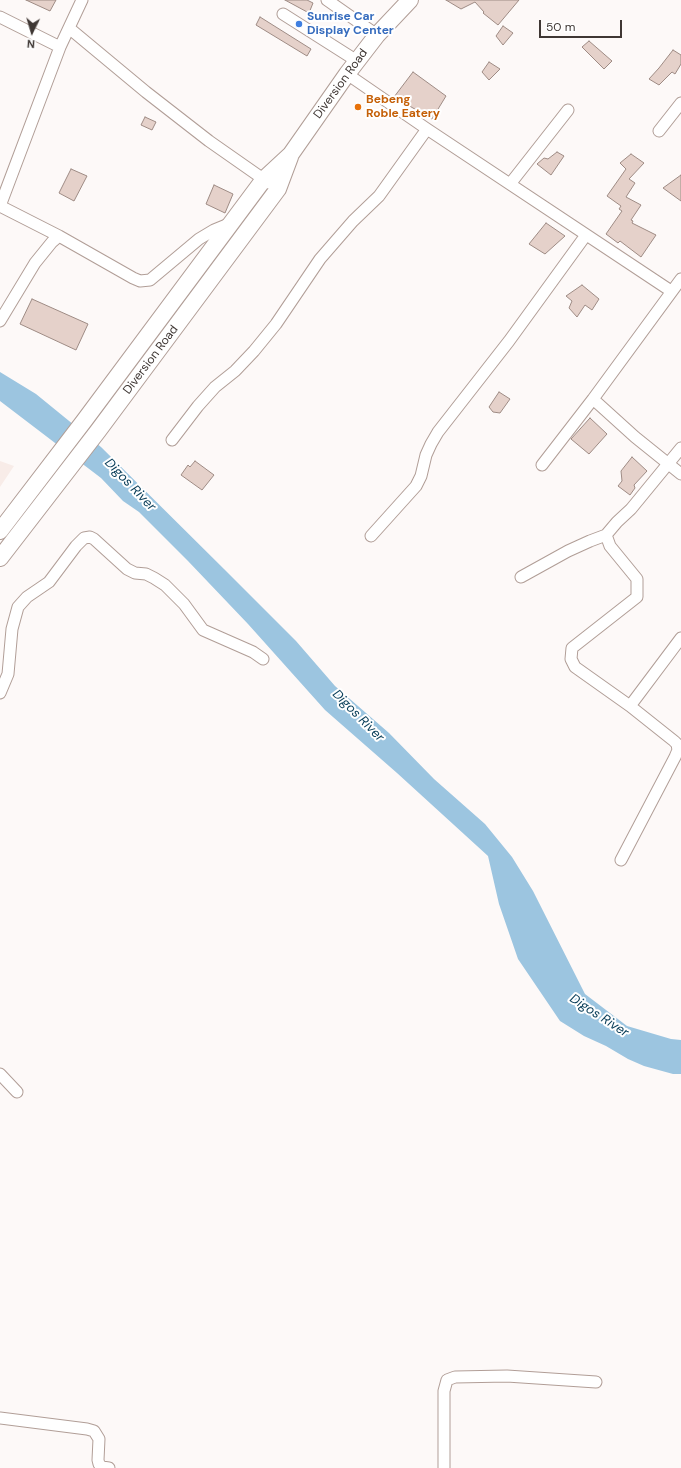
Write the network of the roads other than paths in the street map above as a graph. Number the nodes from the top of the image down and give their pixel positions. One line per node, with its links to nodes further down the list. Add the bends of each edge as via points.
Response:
1 (82, 0): 6 (street)
2 (327, 0): 7 (street)
3 (410, 0): 7 (highway, Diversion Road)
4 (283, 14): 9 (street)
5 (0, 17): 8 (street)
6 (69, 28): 8 (street); 16 (street, via 209,141)
7 (377, 35): 9 (highway, Diversion Road)
8 (60, 47): 19 (street)
9 (357, 61): 10 (highway, Diversion Road)
10 (347, 74): 13 (street); 15 (highway, Diversion Road)
11 (681, 104): 14 (street)
12 (568, 110): 17 (street)
13 (426, 129): 17 (street); 27 (street, via 379,196 320,259 258,346 235,371 215,387)
14 (659, 131)
15 (291, 154): 16 (highway, Diversion Road); 18 (highway, Diversion Road)
16 (264, 179): 18 (street); 20 (highway, Diversion Road)
17 (510, 184): 21 (street)
18 (278, 189): 35 (highway, Diversion Road, via 98,432)
19 (0, 206): 22 (street)
20 (231, 223): 22 (street, via 199,239 146,281 133,278); 32 (highway, Diversion Road)
21 (586, 235): 24 (street); 34 (street, via 509,341 438,432 426,455 416,486)
22 (59, 236): 25 (street, via 35,263)
23 (681, 279): 24 (street)
24 (671, 291): 26 (street)
25 (0, 321)
26 (592, 399): 29 (street); 30 (street)
27 (172, 440)
28 (681, 448): 29 (street)
29 (668, 463): 31 (street); 33 (street)
30 (542, 465)
31 (681, 474)
32 (0, 530)
33 (606, 535): 36 (street, via 590,540); 40 (street, via 610,546 636,579 637,597 572,648 570,659 575,667)
34 (371, 536)
35 (0, 558)
36 (521, 577)
37 (681, 638): 40 (street)
38 (263, 659): 39 (street, via 204,630 165,585 146,574 127,569 90,537 84,538 76,546 49,582 27,597 18,607 12,629 8,674)
39 (0, 693)
40 (630, 706): 41 (street, via 674,741 678,750)
41 (621, 860)
42 (0, 1074): 43 (street)
43 (17, 1092)
44 (596, 1382): 47 (street, via 507,1376 455,1377 447,1380 444,1391)
45 (0, 1418): 46 (street, via 94,1431 99,1439 99,1464)
46 (108, 1468)
47 (444, 1468)

